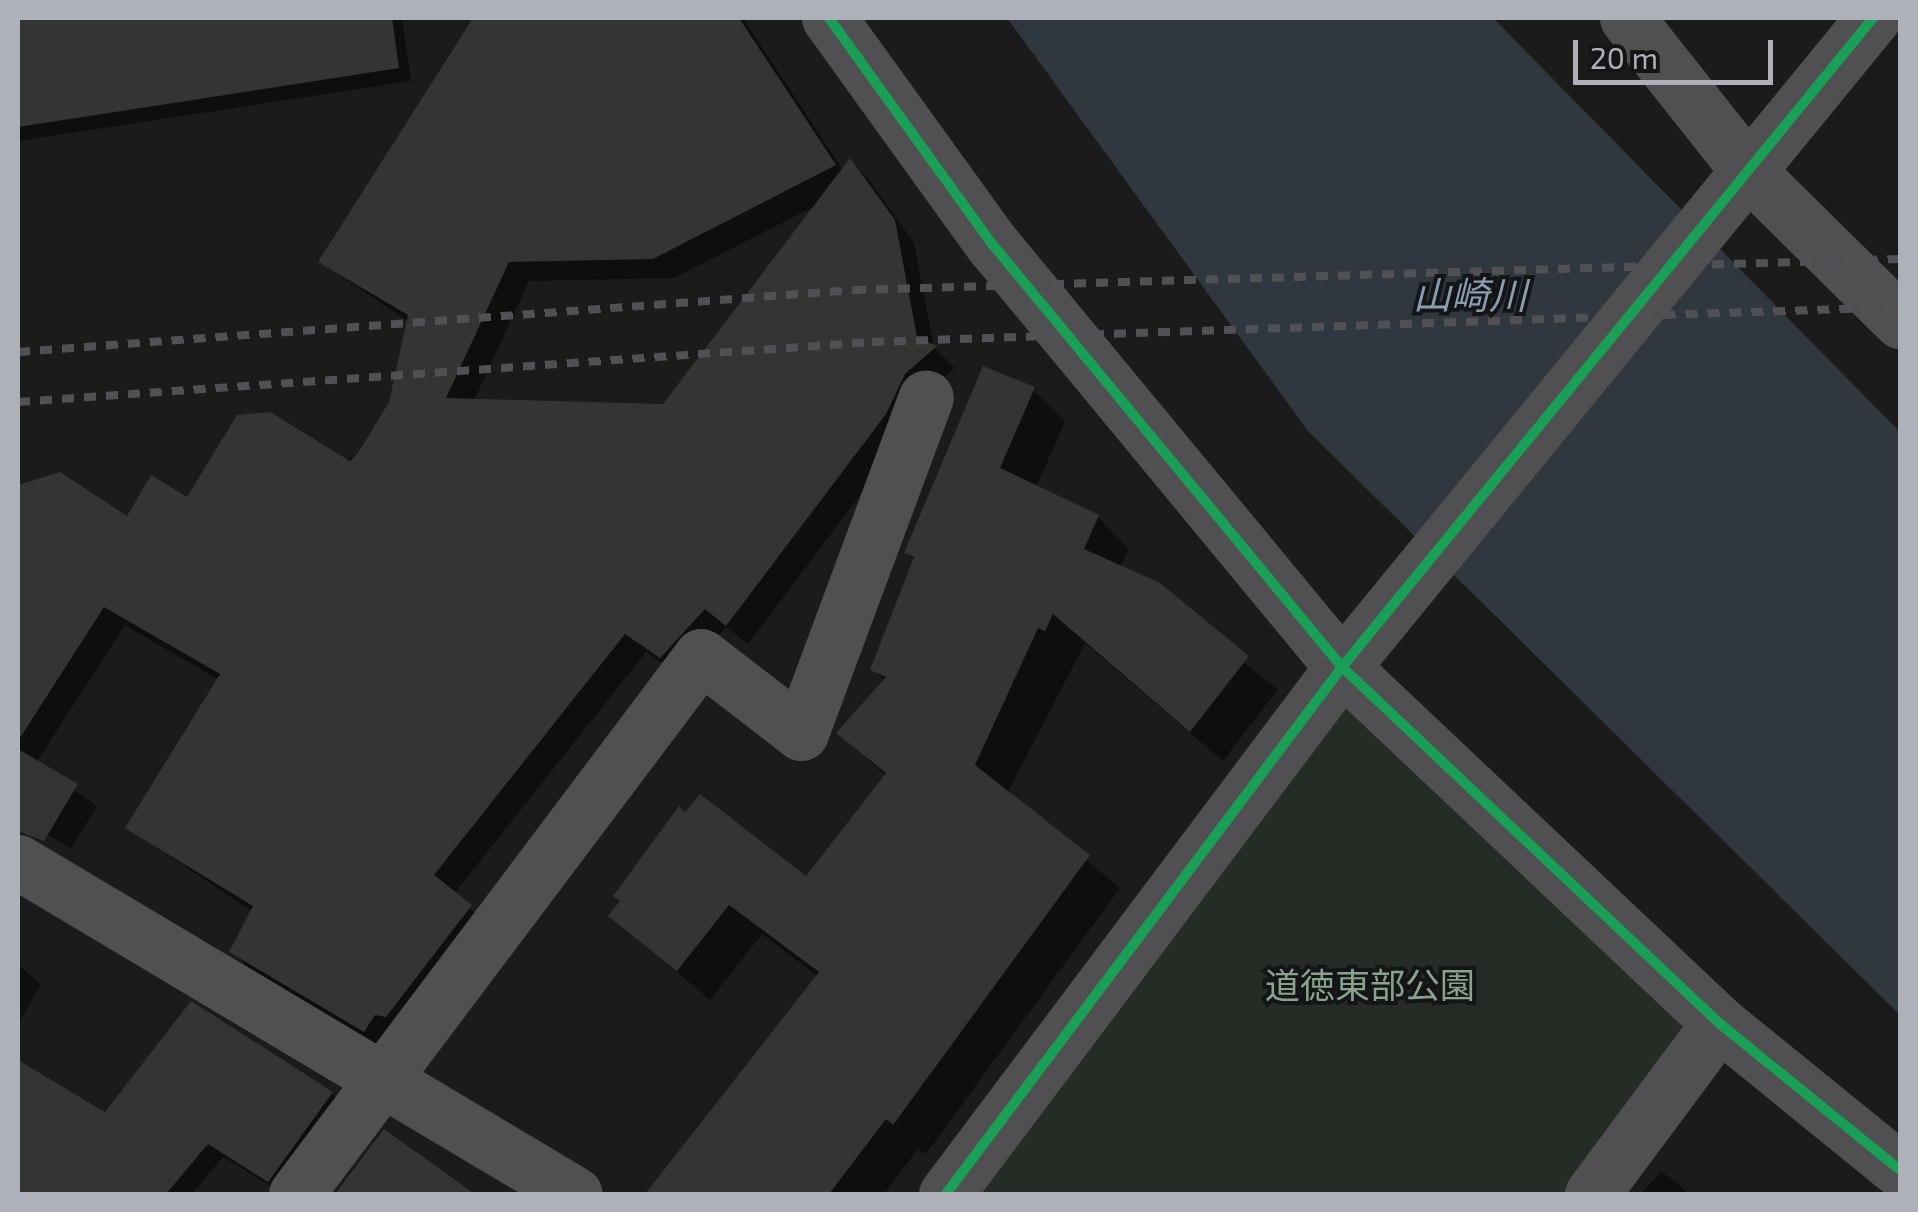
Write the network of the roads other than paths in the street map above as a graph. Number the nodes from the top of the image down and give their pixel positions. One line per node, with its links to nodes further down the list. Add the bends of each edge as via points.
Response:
1 (830, 18): 7 (street, via 994,246)
2 (1627, 18): 4 (street)
3 (1873, 18): 4 (street)
4 (1738, 189): 5 (street); 7 (street)
5 (1900, 321)
6 (926, 397): 10 (street, via 801,733 701,656)
7 (1356, 650): 9 (street); 14 (street)
8 (18, 862): 10 (street)
9 (1719, 1023): 11 (street); 15 (street)
10 (379, 1079): 12 (street); 13 (street)
11 (1900, 1170)
12 (296, 1194)
13 (574, 1194)
14 (946, 1194)
15 (1592, 1194)

